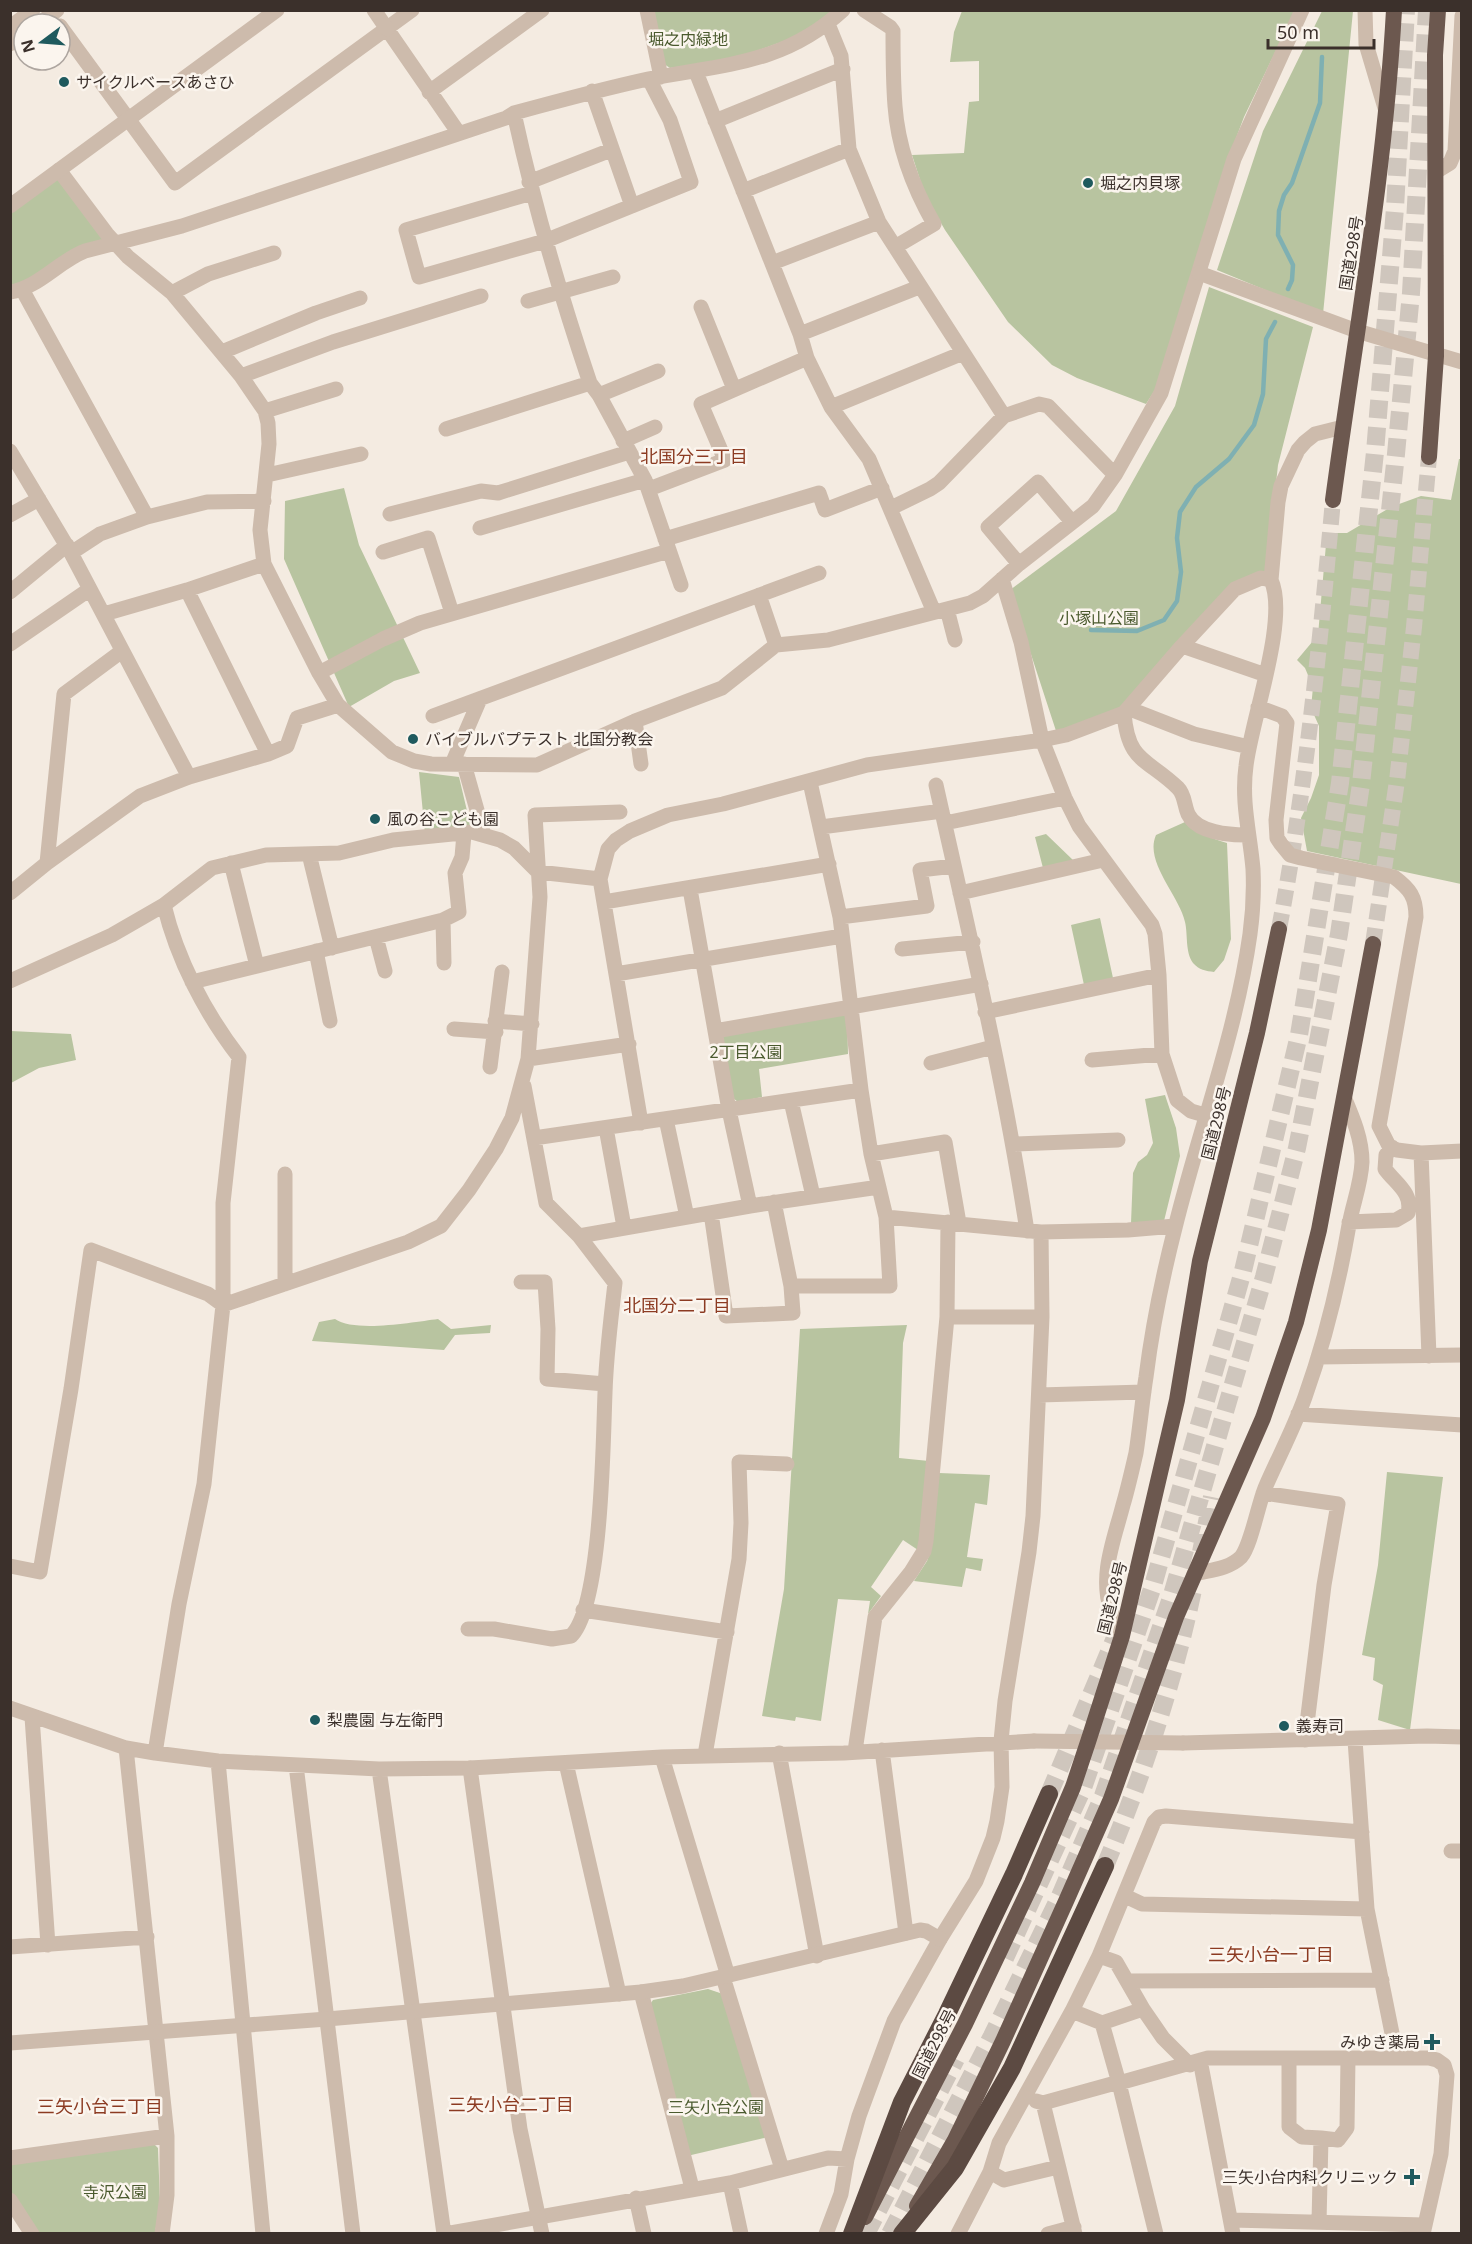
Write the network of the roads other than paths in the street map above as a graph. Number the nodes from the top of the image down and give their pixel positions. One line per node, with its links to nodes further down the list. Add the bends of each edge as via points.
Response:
1 (33, 10): 15 (street)
2 (277, 10): 26 (street)
3 (374, 10): 16 (street)
4 (412, 10): 16 (street)
5 (542, 10): 22 (street)
6 (647, 10): 20 (street)
7 (843, 10): 14 (street)
8 (864, 10): 40 (street, via 893,32 897,125 920,199 934,224)
9 (1302, 10): 43 (street, via 1234,159)
10 (1365, 10): 24 (street, via 1366,44)
11 (1394, 10): 24 (highway, 国道298号)
12 (1438, 10): 32 (highway)
13 (1461, 16): 25 (street)
14 (828, 24): 18 (street); 19 (street, via 775,54)
15 (10, 27)
16 (387, 29): 22 (street); 26 (street, via 175,183)
17 (72, 41): 26 (street)
18 (843, 69): 27 (street); 29 (street)
19 (696, 72): 20 (street); 27 (street)
20 (655, 78): 21 (street); 36 (street, via 691,182)
21 (592, 91): 23 (street); 30 (street)
22 (429, 92): 28 (street)
23 (514, 113): 28 (street); 33 (street)
24 (1387, 114): 53 (highway, 国道298号)
25 (1458, 116): 32 (street, via 1455,151 1450,163)
26 (128, 120): 31 (street)
27 (715, 121): 34 (street)
28 (458, 132): 39 (street, via 182,226)
29 (849, 149): 34 (street); 37 (street)
30 (611, 150): 33 (street); 36 (street)
31 (59, 170): 35 (street); 39 (street)
32 (1437, 171): 57 (highway)
33 (531, 188): 38 (street); 38 (street, via 406,230 419,277)
34 (743, 191): 42 (street)
35 (10, 206)
36 (632, 206): 38 (street)
37 (879, 222): 40 (street); 42 (street)
38 (545, 241): 47 (street)
39 (115, 242): 46 (street, via 69,257); 48 (street)
40 (895, 247): 45 (street)
41 (274, 253): 48 (street, via 208,274)
42 (772, 263): 54 (street)
43 (1199, 273): 53 (street); 76 (street, via 1161,393)
44 (613, 277): 47 (street)
45 (919, 287): 54 (street); 56 (street)
46 (17, 291): 85 (street)
47 (560, 292): 51 (street); 63 (street)
48 (172, 293): 55 (street)
49 (480, 296): 61 (street, via 333,342)
50 (360, 298): 55 (street)
51 (528, 301)
52 (700, 307): 64 (street)
53 (1357, 331): 57 (street); 69 (highway, 国道298号)
54 (800, 334): 58 (street)
55 (222, 352): 61 (street)
56 (963, 353): 65 (street); 67 (street)
57 (1436, 356): 59 (street); 74 (highway)
58 (807, 358): 64 (street); 65 (street)
59 (1461, 362)
60 (658, 371): 63 (street)
61 (242, 376): 66 (street)
62 (336, 389): 66 (street)
63 (595, 389): 70 (street); 71 (street)
64 (734, 389): 77 (street, via 701,404 725,460)
65 (831, 407): 78 (street, via 869,459)
66 (264, 411): 75 (street, via 269,434)
67 (1004, 416): 76 (street, via 1039,404 1048,406); 82 (street, via 939,483)
68 (655, 427): 71 (street)
69 (1343, 427): 80 (highway, 国道298号); 95 (street, via 1315,434 1305,442 1281,486)
70 (446, 429)
71 (626, 447): 77 (street); 83 (street, via 498,493 481,491)
72 (10, 451): 79 (street)
73 (361, 453): 75 (street)
74 (1429, 457)
75 (267, 474): 81 (street)
76 (1115, 475): 86 (street, via 1093,506)
77 (647, 484): 87 (street); 88 (street)
78 (882, 488): 82 (street); 88 (street, via 825,510 819,493)
79 (39, 499): 84 (street); 89 (street)
80 (1333, 500)
81 (264, 501): 85 (street, via 207,502); 91 (street, via 260,530)
82 (891, 508): 101 (street)
83 (390, 513)
84 (10, 515)
85 (147, 517): 89 (street)
86 (1072, 522): 92 (street); 92 (street, via 1038,482 988,527)
87 (480, 528)
88 (667, 545): 96 (street); 102 (street)
89 (69, 549): 97 (street); 99 (street)
90 (383, 552): 102 (street, via 428,538)
91 (264, 564): 98 (street); 109 (street)
92 (1019, 564): 94 (street)
93 (819, 573): 100 (street)
94 (1002, 579): 101 (street, via 970,603); 117 (street, via 1021,642)
95 (1271, 580): 107 (street, via 1261,578 1235,589); 110 (street, via 1276,602)
96 (681, 585)
97 (90, 589): 103 (street); 105 (street)
98 (187, 590): 103 (street); 119 (street)
99 (10, 592)
100 (759, 595): 106 (street); 111 (street)
101 (941, 611): 104 (street); 106 (street, via 828,640)
102 (452, 613): 109 (street, via 383,639)
103 (104, 614): 108 (street)
104 (955, 640)
105 (10, 644)
106 (776, 645): 116 (street, via 722,688)
107 (1182, 646): 110 (street); 114 (street)
108 (122, 651): 122 (street); 134 (street, via 64,694)
109 (319, 673): 112 (street)
110 (1266, 675): 113 (street)
111 (480, 699): 115 (street); 120 (street)
112 (338, 705): 119 (street, via 297,718 287,746); 120 (street, via 392,752 414,761)
113 (1258, 707): 118 (street); 191 (street, via 1282,716 1287,723 1276,820 1277,838 1285,850 1301,858 1394,877 1413,895 1416,916 1380,1116 1383,1135)
114 (1127, 711): 117 (street, via 1066,735); 118 (street, via 1194,734); 131 (street, via 1128,738 1135,753 1182,792 1192,820 1230,835)
115 (433, 716)
116 (635, 721): 120 (street, via 537,765); 121 (street)
117 (1042, 740): 123 (street, via 867,765); 125 (street)
118 (1249, 747): 131 (street, via 1244,794)
119 (268, 754): 122 (street)
120 (458, 764): 130 (street)
121 (641, 764)
122 (189, 777): 134 (street, via 140,796)
123 (810, 782): 128 (street); 139 (street, via 668,815 630,831 608,849)
124 (936, 784): 127 (street)
125 (1065, 798): 127 (street); 133 (street, via 1079,826)
126 (620, 812): 138 (street, via 535,815)
127 (944, 817): 128 (street); 137 (street)
128 (821, 827): 136 (street)
129 (464, 834): 130 (street); 132 (street, via 393,840 339,853); 146 (street, via 462,857 455,873 459,912)
130 (484, 835): 138 (street, via 514,848)
131 (1247, 835): 184 (street, via 1253,899 1250,933)
132 (309, 854): 135 (street, via 266,855); 152 (street)
133 (1104, 860): 141 (street); 161 (street, via 1152,925)
134 (47, 862): 142 (street)
135 (231, 863): 144 (street, via 212,868); 157 (street)
136 (829, 864): 140 (street); 145 (street)
137 (954, 866): 141 (street); 145 (street, via 920,870 927,906)
138 (538, 872): 139 (street); 168 (street)
139 (600, 879): 143 (street)
140 (690, 889): 143 (street); 155 (street)
141 (960, 892): 150 (street)
142 (10, 893)
143 (604, 902): 160 (street)
144 (164, 905): 162 (street); 163 (street)
145 (840, 917): 148 (street)
146 (443, 920): 149 (street); 156 (street)
147 (1279, 928): 230 (highway, 国道298号, via 1200,1261 1177,1400)
148 (842, 936): 155 (street); 165 (street)
149 (376, 937): 152 (street); 158 (street)
150 (973, 942): 153 (street); 164 (street)
151 (1373, 944): 181 (highway)
152 (332, 948): 154 (street)
153 (902, 949)
154 (316, 951): 157 (street); 167 (street)
155 (703, 960): 160 (street); 171 (street)
156 (444, 963)
157 (257, 966): 163 (street)
158 (385, 971)
159 (502, 972): 169 (street)
160 (616, 974): 172 (street)
161 (1159, 975): 166 (street); 174 (street)
162 (10, 981)
163 (192, 982): 212 (street, via 238,1057 224,1203)
164 (981, 984): 165 (street); 166 (street)
165 (850, 1008): 171 (street); 180 (street)
166 (986, 1012): 173 (street)
167 (330, 1021)
168 (532, 1024): 169 (street); 175 (street)
169 (496, 1026): 170 (street); 178 (street)
170 (454, 1029)
171 (715, 1031): 183 (street)
172 (629, 1044): 175 (street); 186 (street)
173 (993, 1047): 177 (street); 190 (street)
174 (1162, 1054): 176 (street); 184 (street, via 1178,1100 1191,1111)
175 (528, 1059): 179 (street)
176 (1092, 1060)
177 (931, 1063)
178 (490, 1067)
179 (523, 1083): 188 (street); 210 (street, via 512,1118 496,1149 441,1226 408,1242)
180 (861, 1090): 182 (street); 194 (street)
181 (1344, 1097): 203 (street, via 1360,1142 1362,1162); 226 (highway, via 1319,1230 1296,1322 1263,1418)
182 (791, 1101): 183 (street); 197 (street)
183 (729, 1110): 185 (street); 199 (street)
184 (1208, 1116): 205 (street)
185 (666, 1119): 186 (street); 201 (street)
186 (641, 1123): 187 (street)
187 (606, 1128): 188 (street); 206 (street)
188 (534, 1138): 208 (street, via 546,1203)
189 (1118, 1140): 190 (street)
190 (1014, 1144): 207 (street)
191 (1392, 1147): 193 (street); 203 (street, via 1386,1155 1385,1169 1406,1193 1408,1213 1396,1220)
192 (1461, 1151): 193 (street)
193 (1421, 1153): 216 (street)
194 (871, 1154): 196 (street); 204 (street, via 945,1142)
195 (285, 1174): 210 (street)
196 (879, 1187): 197 (street); 202 (street)
197 (813, 1196): 198 (street)
198 (774, 1202): 199 (street); 211 (street)
199 (750, 1206): 200 (street)
200 (711, 1213): 201 (street); 211 (street, via 726,1316 793,1313)
201 (687, 1216): 206 (street)
202 (886, 1217): 204 (street); 211 (street, via 890,1286)
203 (1349, 1222): 217 (street, via 1342,1266)
204 (953, 1223): 207 (street); 213 (street)
205 (1175, 1226): 207 (street); 219 (street)
206 (624, 1227): 208 (street)
207 (1034, 1231): 214 (street)
208 (579, 1236): 218 (street, via 615,1283)
209 (521, 1282): 218 (street, via 545,1282 548,1379)
210 (285, 1284): 212 (street)
211 (791, 1286)
212 (223, 1305): 225 (street, via 208,1294 91,1250 40,1572); 242 (street, via 204,1484 179,1604)
213 (947, 1317): 214 (street); 241 (street, via 926,1541 919,1561 875,1617)
214 (1042, 1317): 220 (street)
215 (1461, 1355): 216 (street)
216 (1429, 1356): 217 (street)
217 (1318, 1357): 221 (street)
218 (605, 1384): 227 (street, via 596,1546 589,1598)
219 (1144, 1392): 220 (street); 230 (street, via 1135,1456 1108,1556 1110,1610)
220 (1039, 1395): 236 (street, via 1030,1543)
221 (1298, 1414): 222 (street); 224 (street)
222 (1461, 1425)
223 (787, 1464): 229 (street, via 739,1462 739,1559)
224 (1263, 1492): 226 (street, via 1241,1556 1223,1568); 234 (street, via 1338,1504)
225 (10, 1566)
226 (1194, 1574): 238 (highway)
227 (583, 1610): 228 (street, via 576,1631 563,1638); 229 (street)
228 (468, 1629)
229 (727, 1632): 244 (street)
230 (1122, 1636): 237 (highway, 国道298号)
231 (10, 1708): 232 (street)
232 (33, 1717): 239 (street); 259 (street)
233 (1461, 1737): 235 (street)
234 (1305, 1740): 235 (street); 238 (street)
235 (1355, 1740): 252 (street)
236 (1001, 1741): 237 (street); 240 (street); 258 (street, via 1002,1787 993,1838 976,1881)
237 (1088, 1742): 238 (street); 309 (highway, 国道298号, via 1073,1787 965,2024)
238 (1131, 1743): 310 (highway, via 1111,1799 1003,2041 955,2140)
239 (126, 1748): 242 (street); 257 (street)
240 (882, 1750): 241 (street); 256 (street)
241 (855, 1751): 243 (street)
242 (155, 1753): 246 (street)
243 (779, 1753): 244 (street); 261 (street)
244 (705, 1755): 245 (street)
245 (662, 1757): 247 (street); 263 (street)
246 (218, 1761): 248 (street); 274 (street)
247 (566, 1763): 249 (street); 267 (street)
248 (296, 1765): 250 (street); 272 (street)
249 (470, 1768): 250 (street); 268 (street)
250 (379, 1769): 270 (street)
251 (1049, 1794): 309 (highway, via 968,1971 902,2102)
252 (1362, 1832): 254 (street, via 1159,1816); 255 (street)
253 (1106, 1866): 310 (highway, via 1012,2068 955,2168)
254 (1125, 1896): 255 (street, via 1142,1904); 262 (street)
255 (1367, 1909): 264 (street)
256 (906, 1933): 258 (street, via 926,1931); 261 (street)
257 (147, 1937): 259 (street); 275 (street)
258 (940, 1939): 287 (street, via 894,2021)
259 (48, 1945): 260 (street)
260 (10, 1947)
261 (817, 1956): 263 (street)
262 (1100, 1956): 265 (street, via 1116,1962); 271 (street)
263 (726, 1976): 266 (street); 289 (street)
264 (1382, 1980): 265 (street); 278 (street)
265 (1127, 1981): 269 (street)
266 (640, 1992): 267 (street); 292 (street)
267 (620, 1994): 268 (street)
268 (503, 2002): 270 (street); 295 (street, via 520,2129)
269 (1143, 2009): 273 (street); 280 (street, via 1163,2038)
270 (414, 2010): 272 (street); 304 (street)
271 (1072, 2011): 273 (street); 282 (street)
272 (327, 2019): 274 (street); 303 (street)
273 (1102, 2023): 281 (street)
274 (243, 2025): 275 (street); 302 (street)
275 (156, 2031): 276 (street); 284 (street)
276 (10, 2043)
277 (1348, 2058): 278 (street); 279 (street); 285 (street, via 1347,2128 1338,2140)
278 (1396, 2058): 298 (street, via 1437,2060 1444,2065 1447,2075 1441,2154)
279 (1289, 2059): 280 (street, via 1208,2058); 285 (street, via 1289,2127 1302,2137)
280 (1195, 2063): 281 (street); 297 (street)
281 (1119, 2083): 283 (street); 313 (street)
282 (1025, 2096): 283 (street); 290 (street, via 999,2144)
283 (1044, 2103): 288 (street)
284 (167, 2136): 286 (street); 301 (street, via 167,2195)
285 (1321, 2138): 296 (street)
286 (10, 2158)
287 (847, 2159): 289 (street, via 828,2158); 308 (street, via 841,2194)
288 (1058, 2167): 290 (street, via 1004,2180); 299 (street)
289 (782, 2169): 291 (street)
290 (990, 2172): 311 (street)
291 (730, 2183): 292 (street); 307 (street)
292 (692, 2188): 293 (street)
293 (636, 2198): 295 (street); 306 (street)
294 (10, 2200): 300 (street)
295 (537, 2216): 304 (street); 305 (street)
296 (1319, 2222): 297 (street); 298 (street)
297 (1232, 2227)
298 (1424, 2229)
299 (1074, 2230): 312 (street)
300 (32, 2234)
301 (162, 2234)
302 (263, 2234)
303 (353, 2234)
304 (445, 2234)
305 (542, 2234)
306 (644, 2234)
307 (741, 2234)
308 (826, 2234)
309 (854, 2234)
310 (902, 2234)
311 (958, 2234)
312 (1048, 2234)
313 (1156, 2234)

